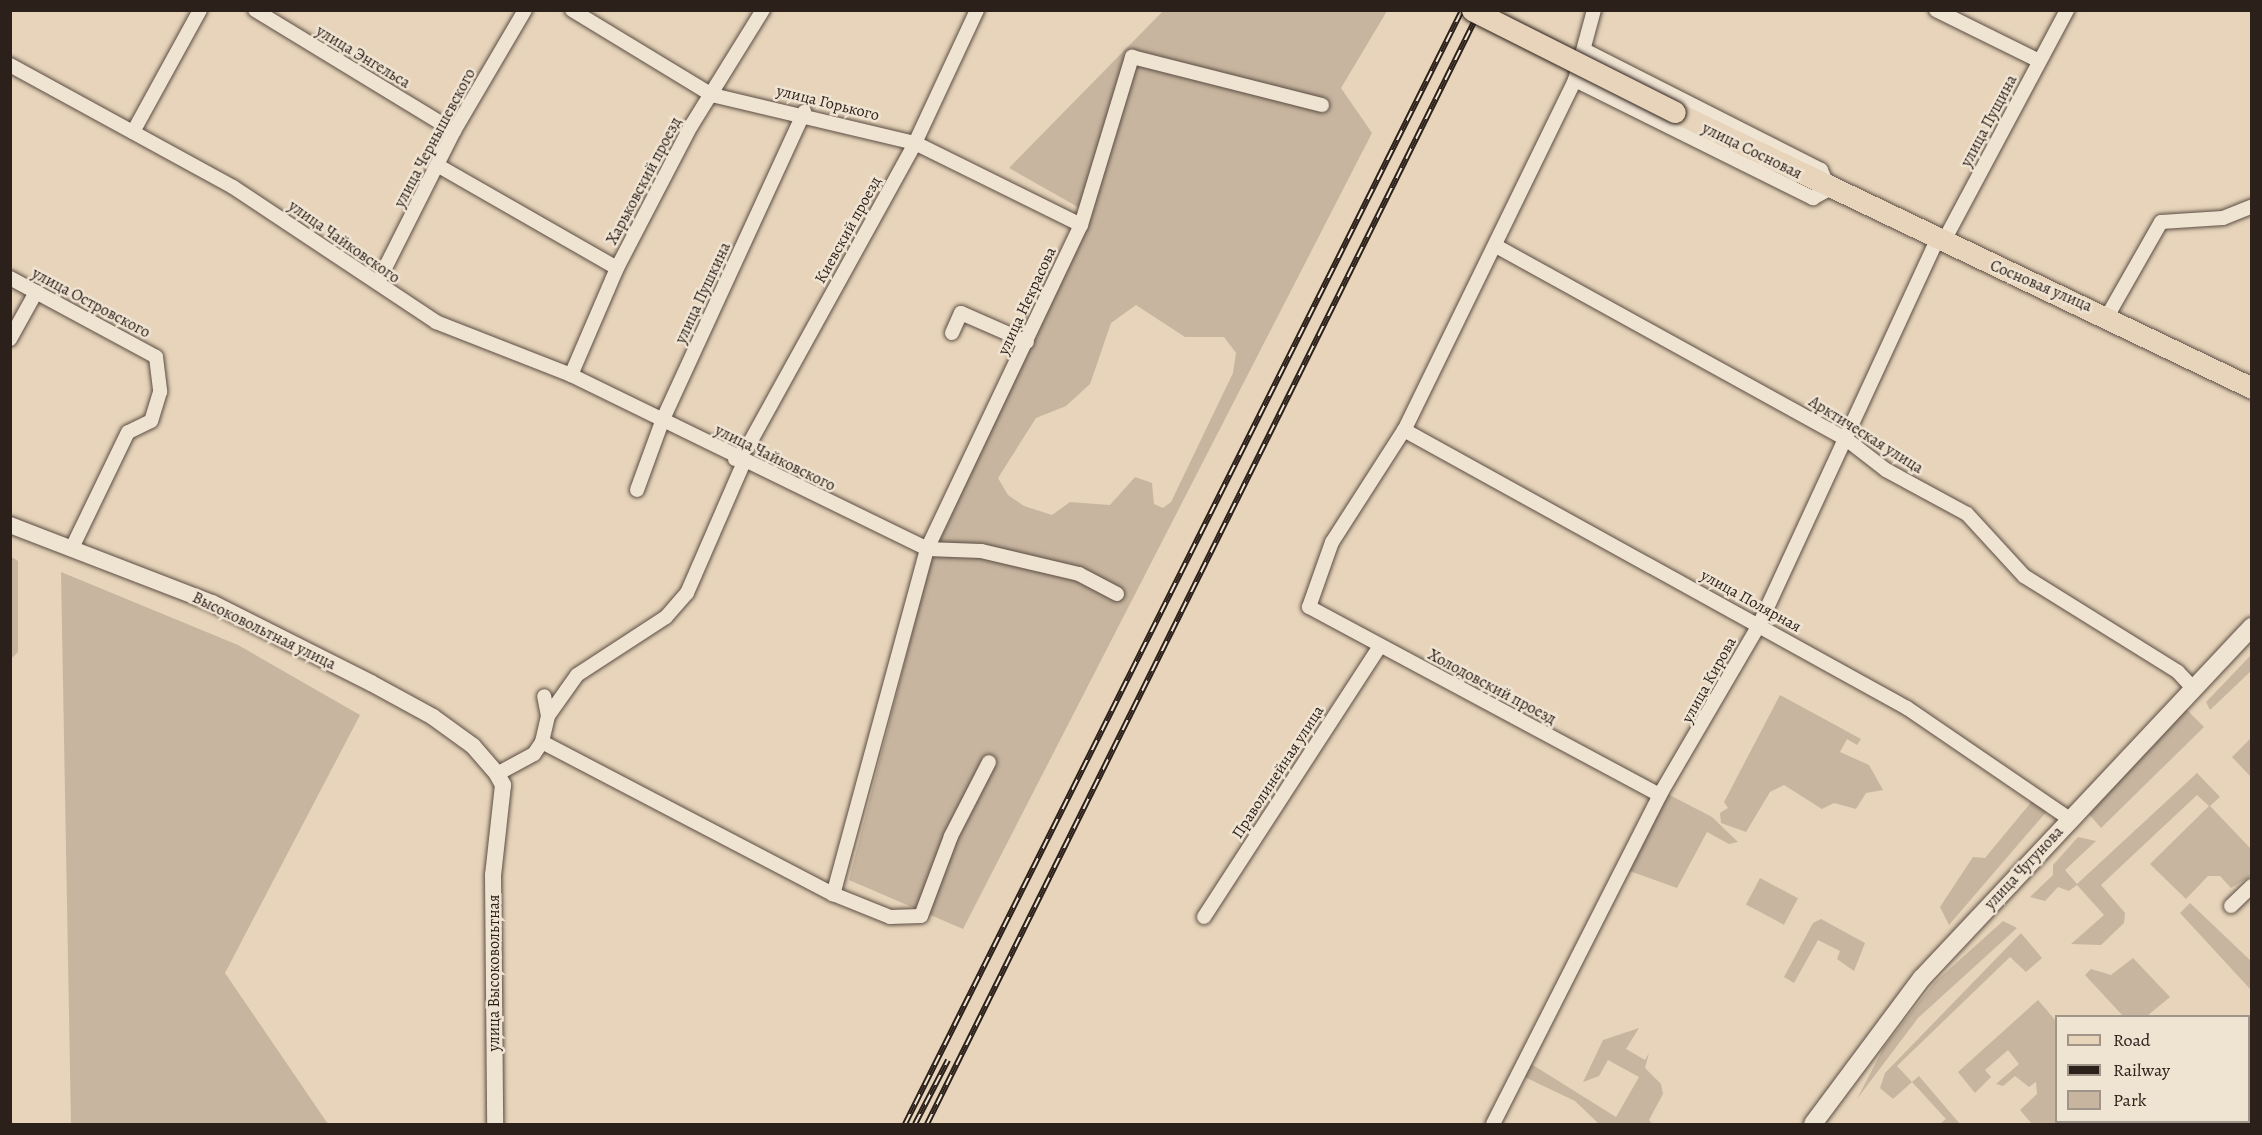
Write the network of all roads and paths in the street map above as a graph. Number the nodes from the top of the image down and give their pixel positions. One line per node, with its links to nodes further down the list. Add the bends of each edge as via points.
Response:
1 (200, 10): 19 (street)
2 (255, 10): 18 (street, улица Энгельса)
3 (525, 10): 18 (street, улица Чернышевского)
4 (572, 10): 15 (street, улица Горького)
5 (764, 10): 15 (street, Харьковский проезд)
6 (977, 10): 20 (street, Киевский проезд)
7 (1472, 10): 22 (main road, улица Сосновая, bridge)
8 (1594, 10): 11 (street)
9 (1935, 10): 12 (street)
10 (2067, 10): 12 (street, улица Пущина)
11 (1584, 50): 14 (street); 22 (street, via 1821,170)
12 (2039, 61): 25 (street, улица Пущина, via 1947,235)
13 (10, 65): 19 (street, улица Чайковского)
14 (1575, 80): 22 (street, via 1813,198); 26 (street)
15 (712, 94): 17 (street, улица Горького); 27 (street, Харьковский проезд)
16 (1322, 105): 24 (street, улица Некрасова, via 1132,57)
17 (804, 112): 20 (street, улица Горького); 37 (street, улица Пушкина)
18 (454, 131): 21 (street, улица Чернышевского)
19 (134, 132): 29 (street, улица Чайковского, via 233,187)
20 (915, 143): 24 (street, улица Горького); 40 (street, Киевский проезд)
21 (437, 165): 27 (street); 29 (street, улица Чернышевского)
22 (1829, 189): 25 (main road, Сосновая улица)
23 (2252, 206): 31 (street, via 2223,218 2161,222)
24 (1081, 225): 34 (street, улица Некрасова)
25 (1936, 242): 31 (main road, Сосновая улица); 39 (street, улица Кирова)
26 (1496, 246): 38 (street); 39 (street, Арктическая улица)
27 (616, 268): 35 (street, Харьковский проезд)
28 (10, 278): 30 (street, улица Островского)
29 (378, 282): 35 (street, улица Чайковского, via 436,322)
30 (36, 292): 33 (street); 43 (street, улица Островского, via 156,357 160,392 151,421 128,432)
31 (2108, 315): 36 (main road, Сосновая улица)
32 (952, 333): 34 (street, via 961,313)
33 (10, 339)
34 (1027, 342): 44 (street, улица Некрасова)
35 (571, 375): 37 (street, улица Чайковского)
36 (2252, 388)
37 (663, 419): 40 (street, улица Чайковского); 41 (street, улица Пушкина)
38 (1404, 430): 46 (street, улица Полярная); 48 (street, Холодовский проезд, via 1332,542 1309,607)
39 (1846, 439): 46 (street, улица Кирова); 49 (street, Арктическая улица, via 1886,470 1967,514 2024,576 2178,672)
40 (739, 461): 44 (street, улица Чайковского); 51 (street, Киевский проезд, via 687,592 666,617 577,675)
41 (637, 490)
42 (10, 525): 43 (street, Высоковольтная улица)
43 (72, 548): 54 (street, Высоковольтная улица, via 212,603 414,705 473,746)
44 (927, 549): 45 (street, via 981,551 1079,574); 58 (street)
45 (1117, 594)
46 (1760, 623): 55 (street, улица Кирова); 56 (street, улица Полярная, via 1907,708)
47 (2252, 626): 49 (main road, улица Чугунова)
48 (1380, 646): 55 (street, Холодовский проезд); 60 (street, Праволинейная улица)
49 (2192, 687): 56 (main road, улица Чугунова)
50 (544, 696): 51 (street)
51 (548, 716): 52 (street)
52 (542, 742): 54 (street, via 534,754); 58 (street)
53 (989, 762): 58 (street, via 951,836 921,916 890,917)
54 (497, 774): 61 (street, улица Высоковольтная, via 503,785 493,875)
55 (1660, 795): 62 (street, улица Кирова)
56 (2070, 819): 63 (main road, улица Чугунова, via 1922,978)
57 (2252, 886): 59 (street)
58 (832, 894)
59 (2231, 906)
60 (1204, 916)
61 (495, 1125)
62 (1493, 1125)
63 (1813, 1125)

